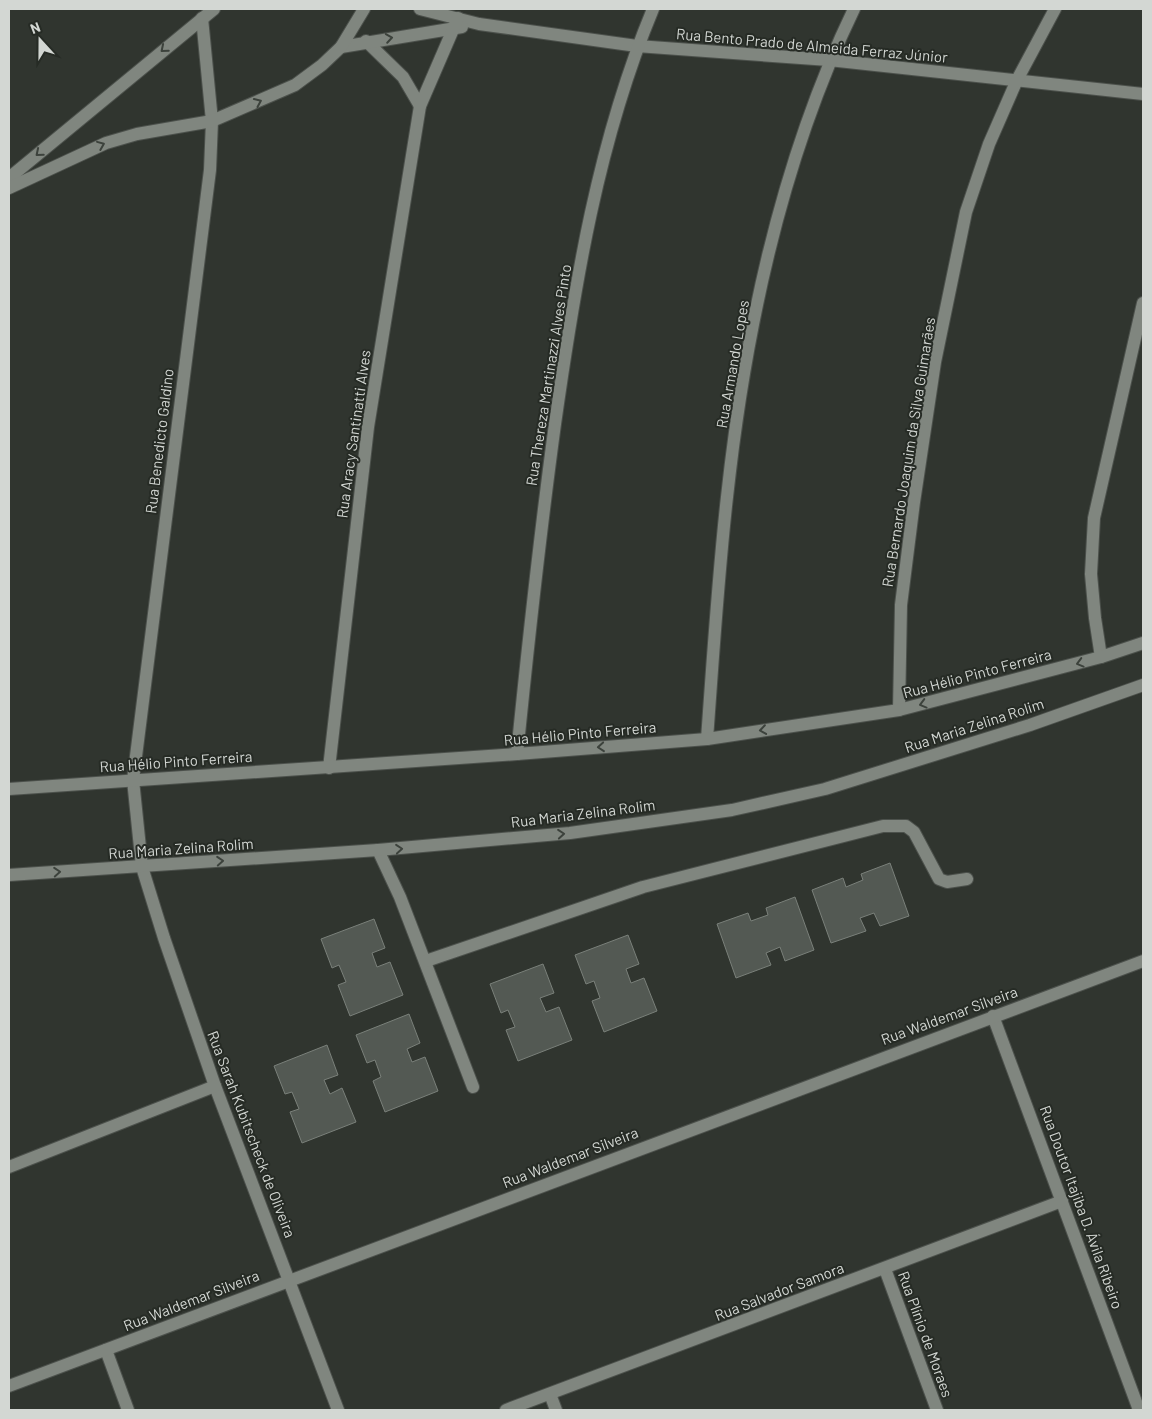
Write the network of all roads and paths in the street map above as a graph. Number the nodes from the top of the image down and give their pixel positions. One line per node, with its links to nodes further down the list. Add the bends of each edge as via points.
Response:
1 (214, 9): 7 (street)
2 (364, 9): 10 (street)
3 (420, 9): 8 (street, Rua Bento Prado de Almeida Ferraz Júnior)
4 (653, 9): 11 (street, Rua Thereza Martinazzi Alves Pinto)
5 (854, 9): 12 (street, Rua Armando Lopes)
6 (1055, 9): 13 (street, Rua Bernardo Joaquim da Silva Guimarães)
7 (202, 18): 16 (street, Rua Benedicto Galdino); 17 (street, one-way to 17)
8 (456, 23): 9 (street, Rua Bento Prado de Almeida Ferraz Júnior, one-way to 8); 11 (street, Rua Bento Prado de Almeida Ferraz Júnior); 15 (street, Rua Aracy Santinatti Alves)
9 (366, 42): 10 (street, Rua Bento Prado de Almeida Ferraz Júnior); 15 (street, via 403,77)
10 (341, 46): 16 (street, one-way to 10, via 295,85)
11 (637, 46): 12 (street, Rua Bento Prado de Almeida Ferraz Júnior); 25 (street, Rua Thereza Martinazzi Alves Pinto, via 603,156 570,321 536,570)
12 (830, 60): 13 (street, Rua Bento Prado de Almeida Ferraz Júnior); 24 (street, Rua Armando Lopes, via 783,195 747,352 727,497)
13 (1017, 80): 14 (street, Rua Bento Prado de Almeida Ferraz Júnior); 23 (street, Rua Bernardo Joaquim da Silva Guimarães, via 989,144 966,212 935,362 901,605)
14 (1143, 94)
15 (420, 106): 26 (street, Rua Aracy Santinatti Alves, via 368,427)
16 (212, 121): 18 (street, one-way to 16, via 106,143 137,134); 27 (street, Rua Benedicto Galdino, via 210,170)
17 (9, 178)
18 (9, 188)
19 (1143, 303): 21 (street, via 1094,518 1091,574)
20 (1143, 643): 21 (street, Rua Hélio Pinto Ferreira)
21 (1101, 658): 23 (street, Rua Hélio Pinto Ferreira, one-way to 23)
22 (1143, 685): 29 (street, Rua Maria Zelina Rolim, one-way to 22, via 570,834 732,810 825,789 1030,725)
23 (899, 710): 24 (street, Rua Hélio Pinto Ferreira, one-way to 24)
24 (706, 739): 25 (street, Rua Hélio Pinto Ferreira, one-way to 25)
25 (517, 754): 26 (street, Rua Hélio Pinto Ferreira)
26 (329, 768): 27 (street, Rua Hélio Pinto Ferreira)
27 (133, 780): 28 (street, Rua Hélio Pinto Ferreira); 30 (street, Rua Benedicto Galdino)
28 (9, 789)
29 (378, 850): 30 (street, Rua Maria Zelina Rolim, one-way to 29); 33 (street)
30 (142, 867): 31 (street, Rua Maria Zelina Rolim, one-way to 30); 36 (street, Rua Sarah Kubitscheck de Oliveira)
31 (9, 875)
32 (967, 879): 33 (street, via 948,882 939,879 914,832 906,826 883,826 643,887)
33 (426, 961): 37 (street)
34 (1143, 961): 35 (street, Rua Waldemar Silveira)
35 (993, 1016): 39 (street, Rua Doutor Itajiba D. Ávila Ribeiro); 41 (street, Rua Waldemar Silveira)
36 (215, 1086): 38 (street); 41 (street, Rua Sarah Kubitscheck de Oliveira)
37 (473, 1087)
38 (9, 1167)
39 (1062, 1201): 40 (street, Rua Salvador Samora); 50 (street, Rua Doutor Itajiba D. Ávila Ribeiro)
40 (885, 1269): 44 (street, Rua Salvador Samora); 49 (street, Rua Plínio de Moraes)
41 (290, 1280): 42 (street, Rua Waldemar Silveira); 46 (street, Rua Sarah Kubitscheck de Oliveira)
42 (106, 1350): 43 (street, Rua Waldemar Silveira); 45 (street)
43 (9, 1386)
44 (550, 1394): 47 (street, Rua Salvador Samora); 48 (street)
45 (128, 1410)
46 (338, 1410)
47 (506, 1410)
48 (556, 1410)
49 (937, 1410)
50 (1139, 1410)

